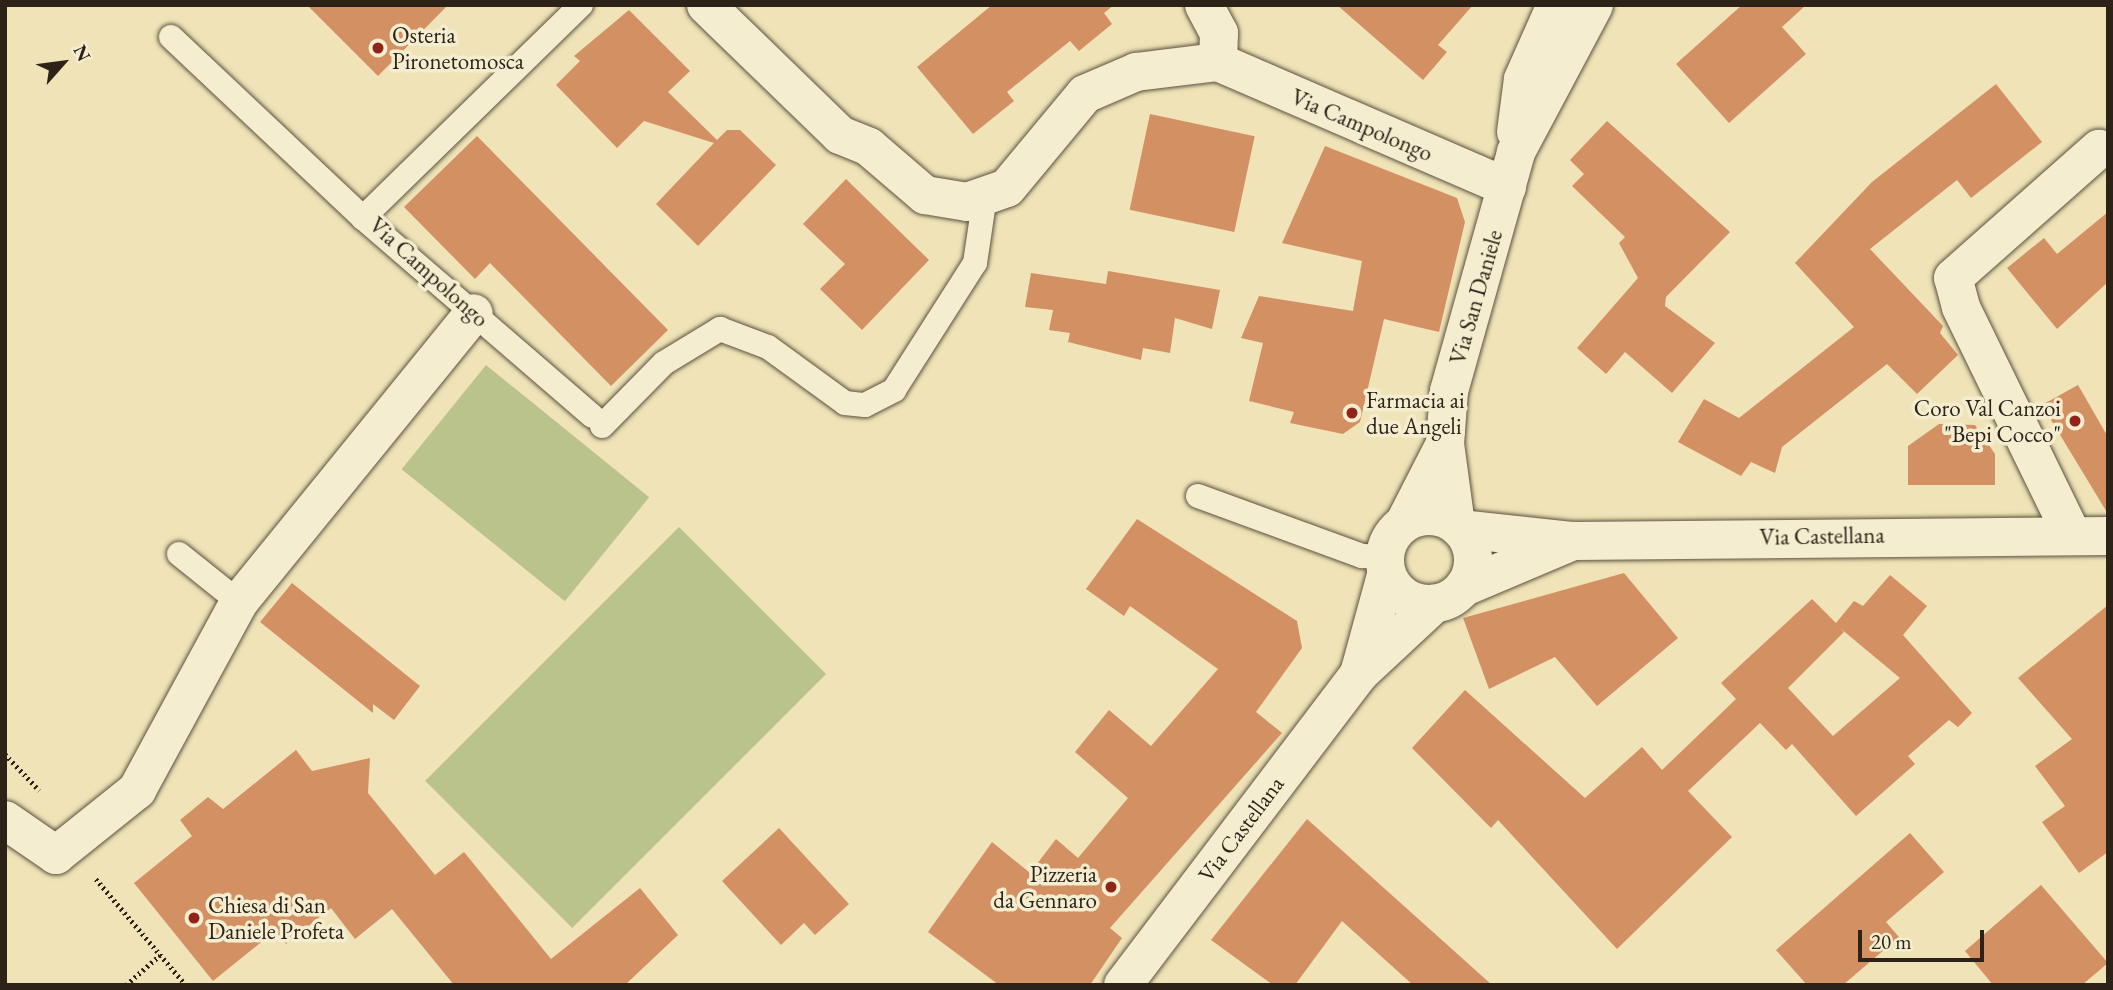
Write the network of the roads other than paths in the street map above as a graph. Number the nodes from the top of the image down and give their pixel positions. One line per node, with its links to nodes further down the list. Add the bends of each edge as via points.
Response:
1 (581, 5): 11 (lane, Via Campolongo)
2 (706, 5): 10 (street, via 840,135 869,147 925,195 967,202)
3 (1204, 5): 7 (street, via 1219,33)
4 (1556, 5): 9 (street, Via San Daniele, via 1523,79)
5 (1594, 5): 9 (street, Via San Daniele)
6 (171, 37): 11 (lane)
7 (1218, 62): 9 (street, Via Campolongo); 10 (street, via 1136,72 1085,94 1007,188)
8 (2099, 149): 17 (street, Via Castellana, via 1953,278 1961,307)
9 (1511, 169): 13 (street, Via San Daniele, via 1449,391)
10 (985, 195): 12 (lane, Via Campolongo, via 975,263 894,390 865,405 845,403 768,347 720,329 664,362 597,421)
11 (363, 218): 12 (lane, Via Campolongo)
12 (474, 313): 22 (street)
13 (1445, 444): 15 (street, Via San Daniele); 16 (street, Via San Daniele)
14 (1198, 496): 20 (lane)
15 (1405, 522): 16 (street, via 1429,515); 20 (street, via 1390,537)
16 (1458, 527): 18 (street, Via Castellana); 21 (street, via 1474,560)
17 (2090, 536): 18 (street, Via Castellana)
18 (1573, 541): 21 (street, Via Castellana)
19 (179, 554): 22 (lane)
20 (1386, 566): 21 (street, via 1400,595); 23 (street, Via Castellana)
21 (1449, 596): 23 (street, Via Castellana)
22 (239, 602): 24 (street, via 137,790 56,855)
23 (1359, 674): 25 (street, Via Castellana)
24 (5, 820)
25 (1123, 985)

